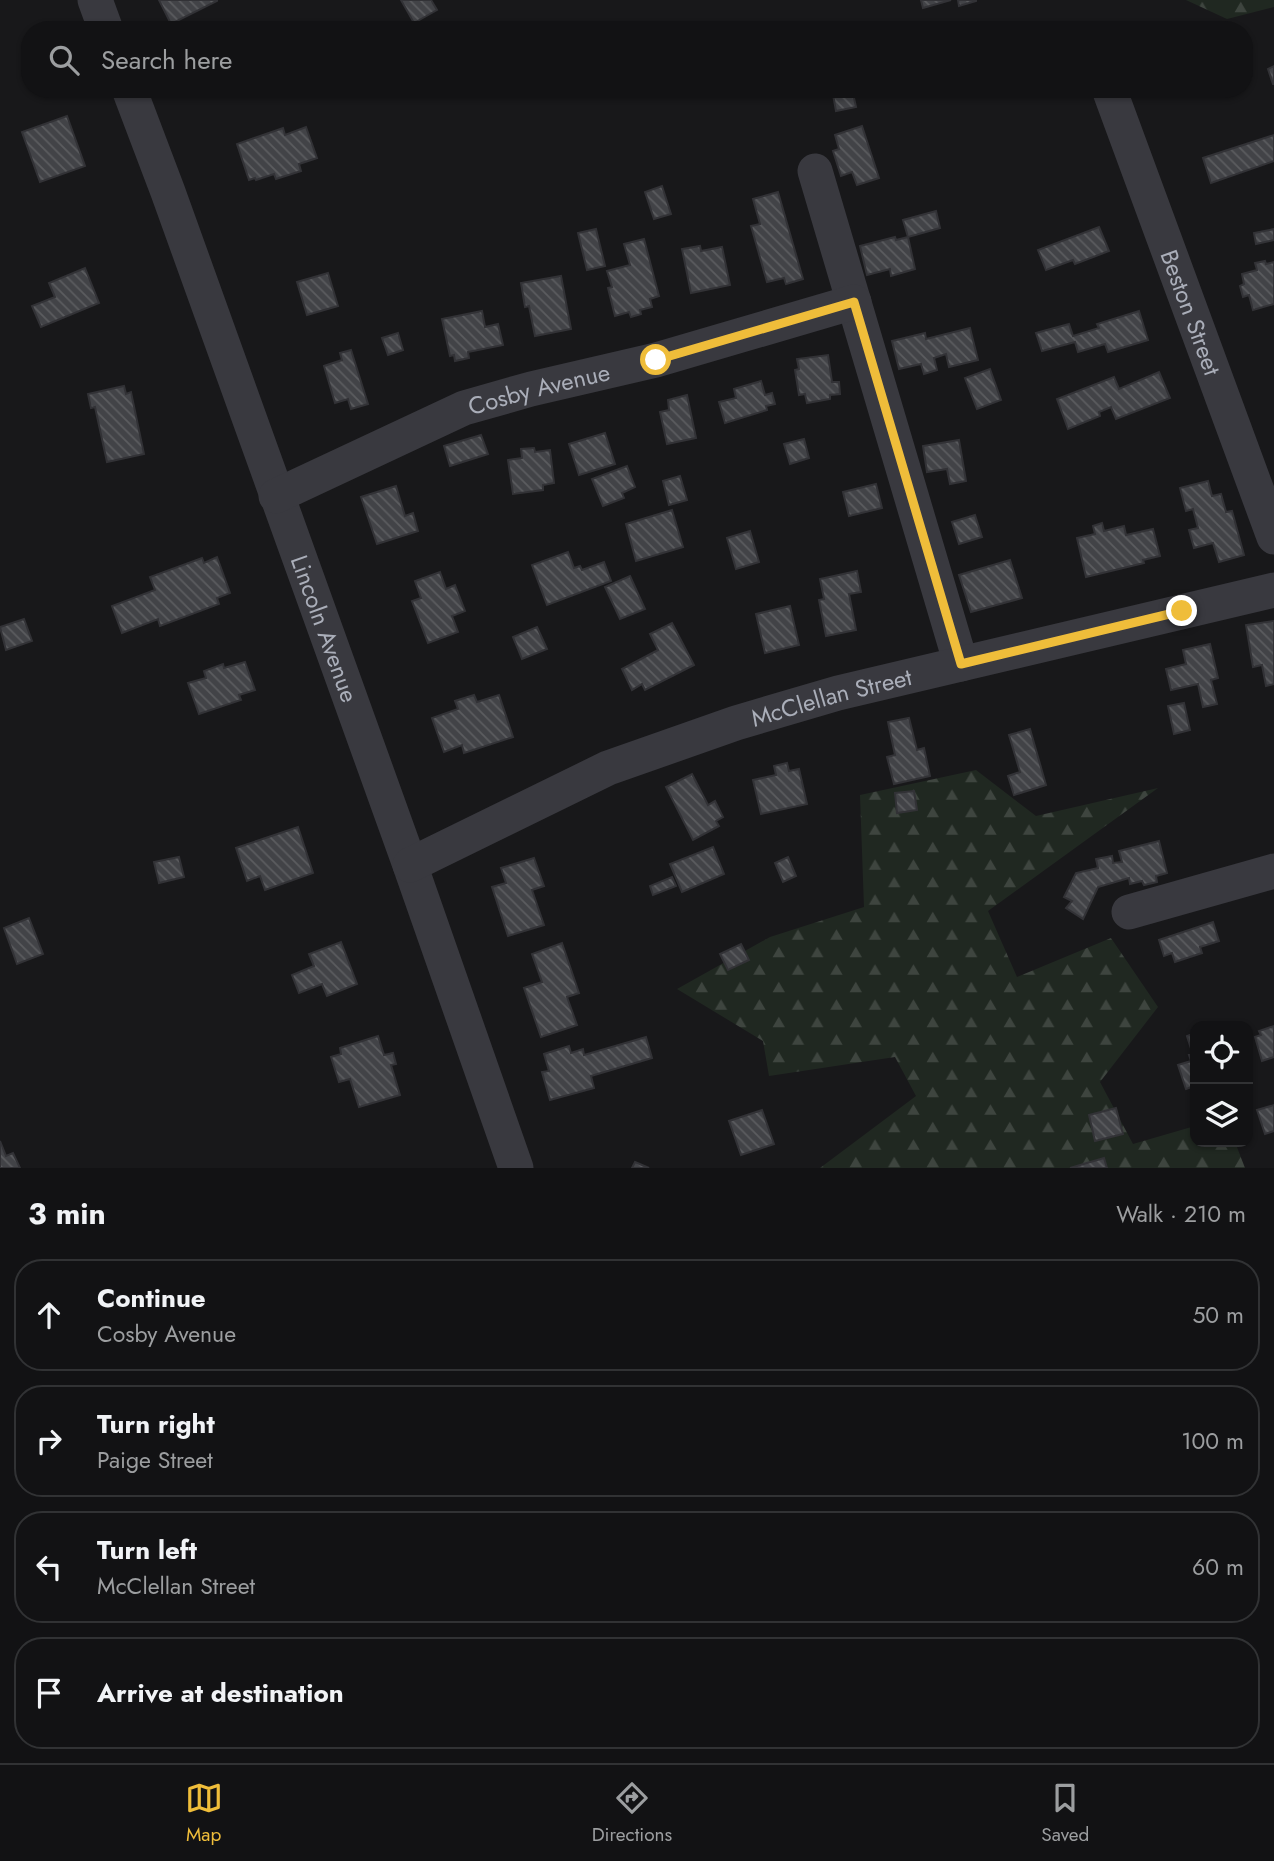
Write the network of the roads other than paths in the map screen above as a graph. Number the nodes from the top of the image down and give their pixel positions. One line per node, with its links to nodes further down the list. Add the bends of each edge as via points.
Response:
1 (95, 0): 2 (street)
2 (103, 21)
3 (132, 98): 7 (street, Lincoln Avenue)
4 (1112, 98): 8 (street, Beston Street)
5 (815, 171): 6 (street)
6 (854, 302): 7 (street, Cosby Avenue, via 646,363 464,408); 10 (street)
7 (276, 496): 11 (street, Lincoln Avenue)
8 (1274, 537)
9 (1274, 590): 10 (street, McClellan Street)
10 (961, 664): 11 (street, McClellan Street, via 838,693 608,768)
11 (410, 865): 14 (street, Lincoln Avenue)
12 (1274, 871): 13 (street)
13 (1129, 912)
14 (516, 1168)

